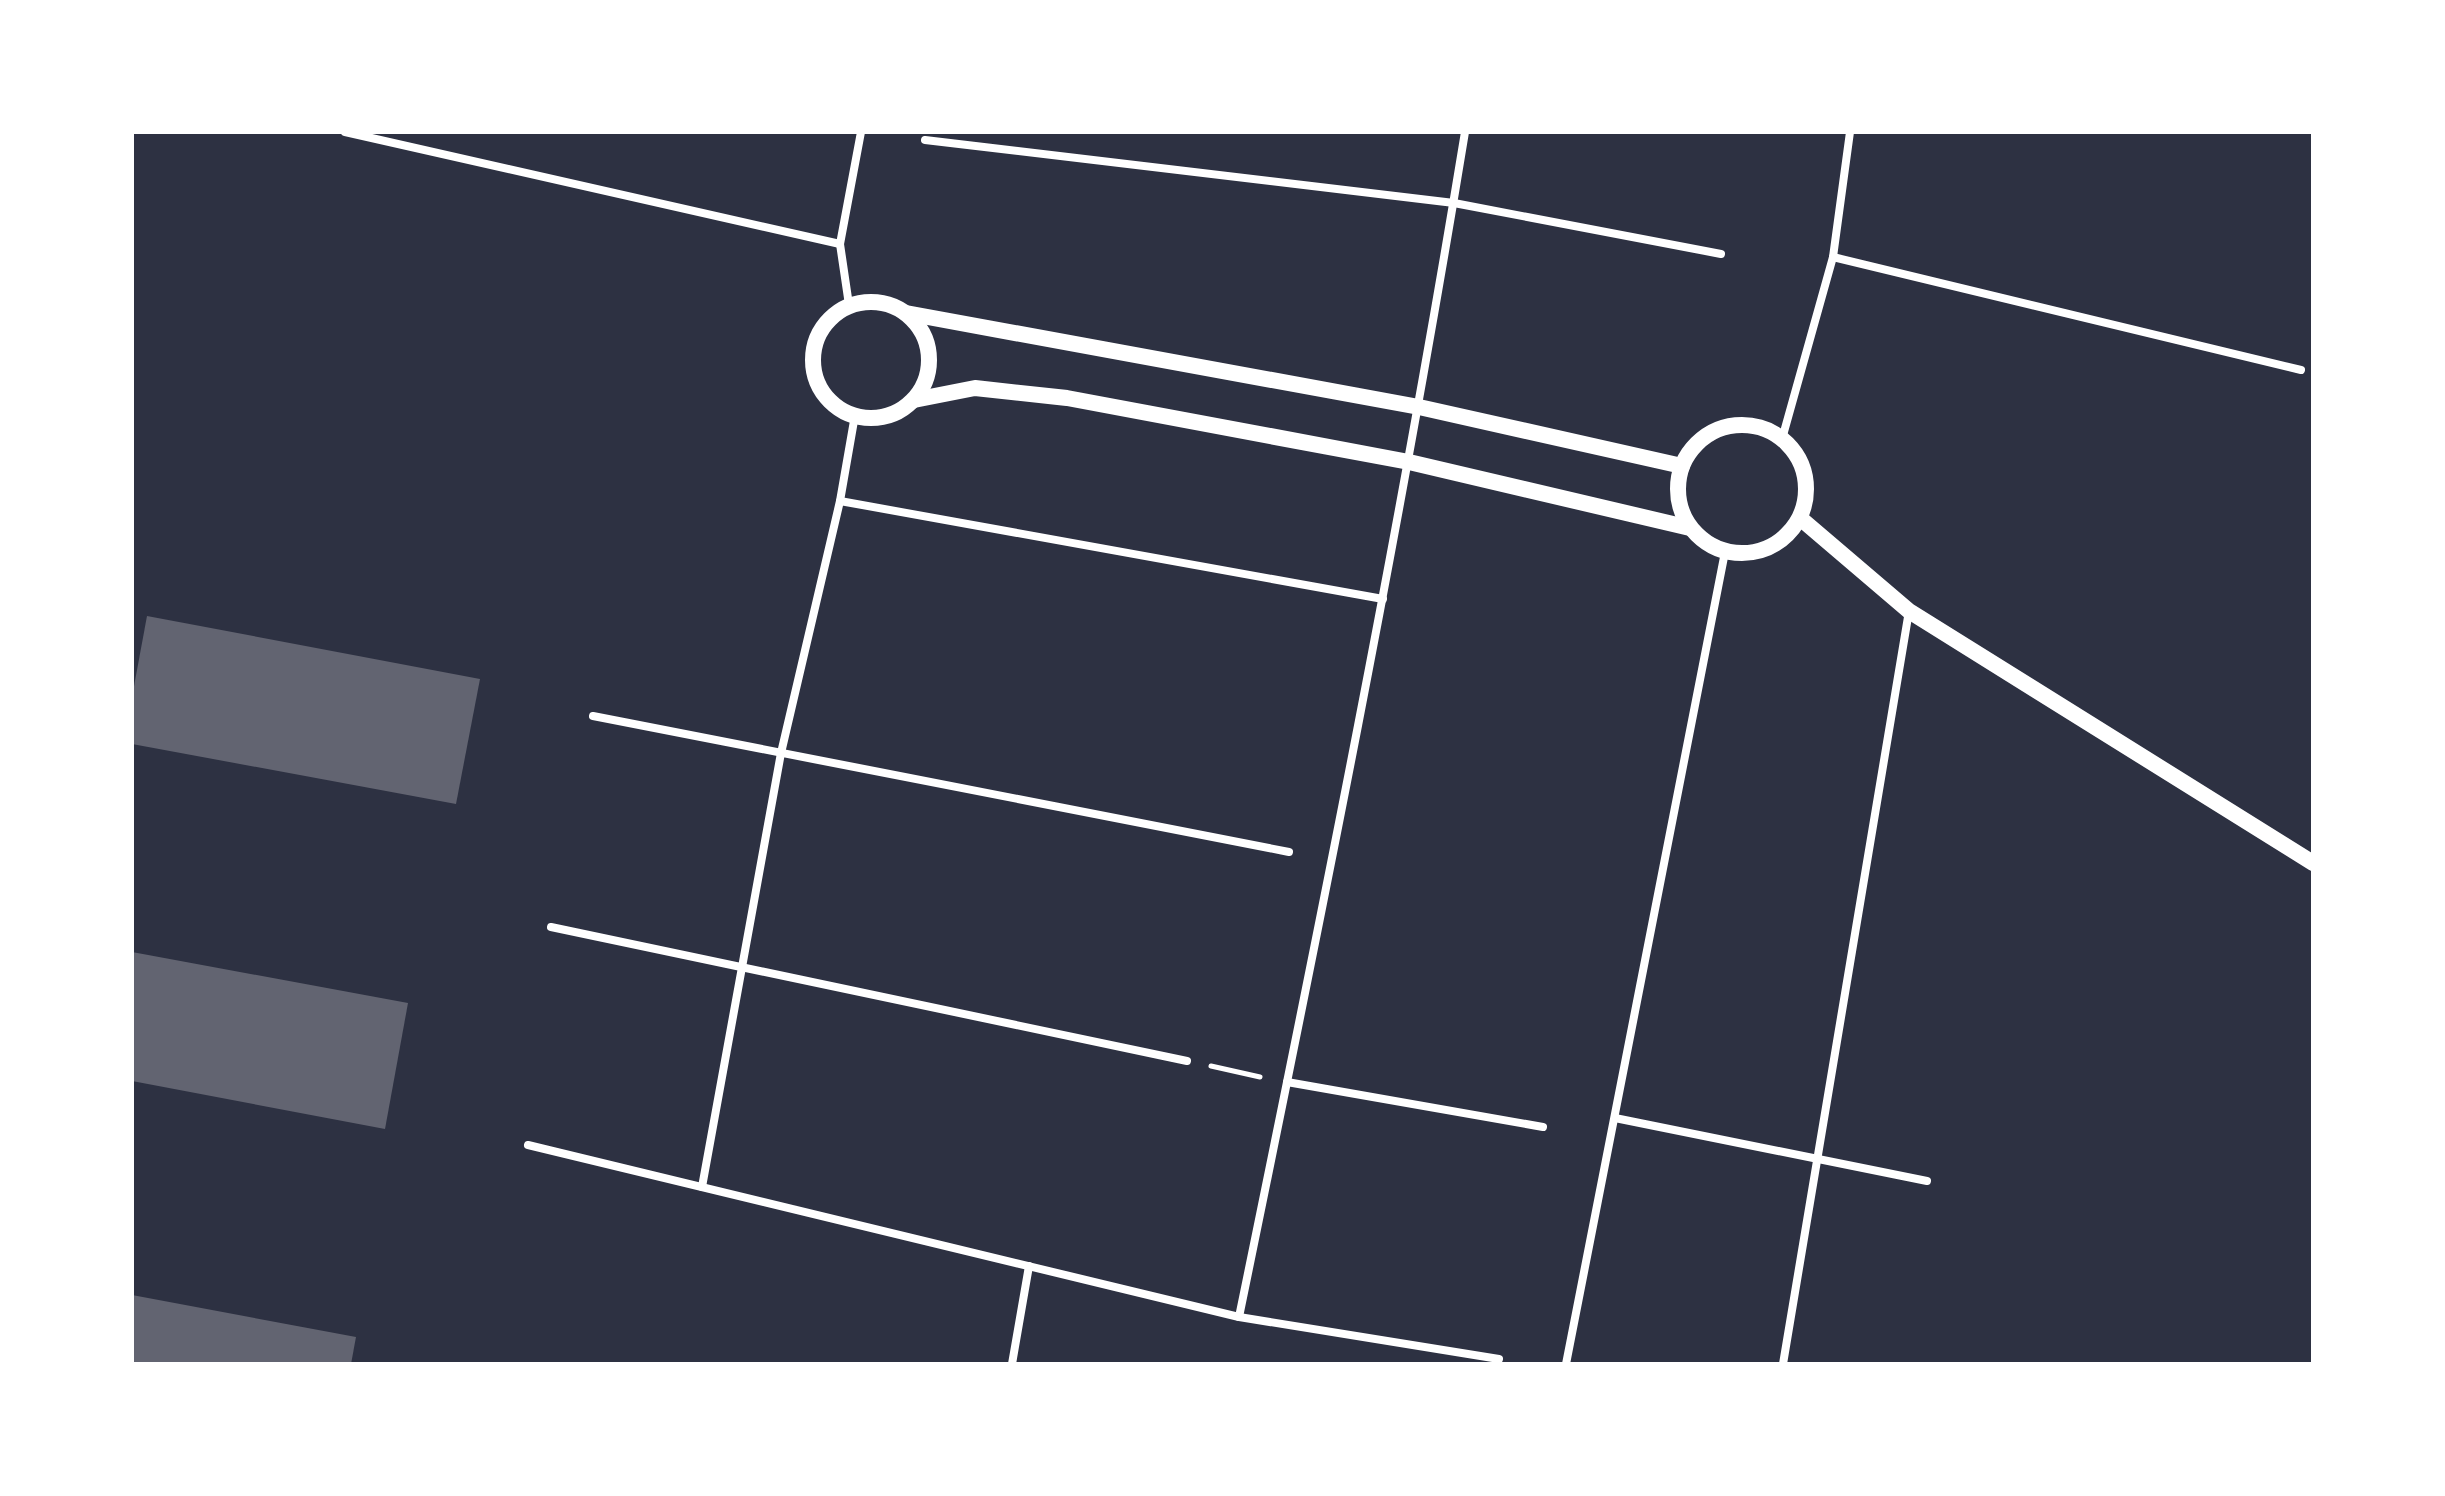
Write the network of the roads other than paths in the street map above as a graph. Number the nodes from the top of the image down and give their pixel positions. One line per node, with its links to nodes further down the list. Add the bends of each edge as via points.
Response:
1 (345, 132): 7 (street)
2 (861, 132): 7 (street)
3 (1465, 132): 6 (street)
4 (1850, 132): 9 (street)
5 (925, 140): 6 (street)
6 (1454, 203): 8 (street); 14 (street)
7 (840, 244): 10 (street)
8 (1721, 254)
9 (1833, 257): 12 (street); 16 (street)
10 (849, 305): 11 (main road, via 868,301); 15 (main road, via 820,331 813,367 829,401)
11 (906, 313): 13 (main road, via 920,327 929,354 925,384); 14 (main road)
12 (2301, 370)
13 (914, 400): 15 (main road, via 881,418); 17 (main road, via 975,388 1067,398)
14 (1419, 407): 17 (street); 18 (main road)
15 (855, 415): 19 (street)
16 (1782, 439): 18 (main road, via 1755,427 1725,427 1707,435); 20 (main road, via 1806,475 1807,497)
17 (1409, 462): 21 (main road); 23 (street)
18 (1682, 466): 21 (main road, via 1680,508)
19 (840, 501): 23 (street); 26 (street)
20 (1800, 518): 22 (main road, via 1769,548); 24 (main road)
21 (1690, 528): 22 (main road)
22 (1725, 552): 33 (street)
23 (1383, 599): 32 (street)
24 (1909, 611): 28 (main road); 36 (street)
25 (593, 716): 26 (street)
26 (781, 753): 27 (street); 30 (street)
27 (1289, 852)
28 (2313, 863)
29 (551, 927): 30 (street)
30 (742, 967): 31 (street); 38 (street)
31 (1187, 1061)
32 (1287, 1082): 34 (street); 40 (street)
33 (1615, 1118): 36 (street); 43 (street)
34 (1543, 1127)
35 (528, 1145): 38 (street)
36 (1819, 1159): 37 (street); 44 (street)
37 (1927, 1181)
38 (702, 1187): 39 (street)
39 (1029, 1266): 40 (street); 42 (street)
40 (1239, 1317): 41 (street)
41 (1499, 1359)
42 (1012, 1364)
43 (1566, 1364)
44 (1783, 1364)

